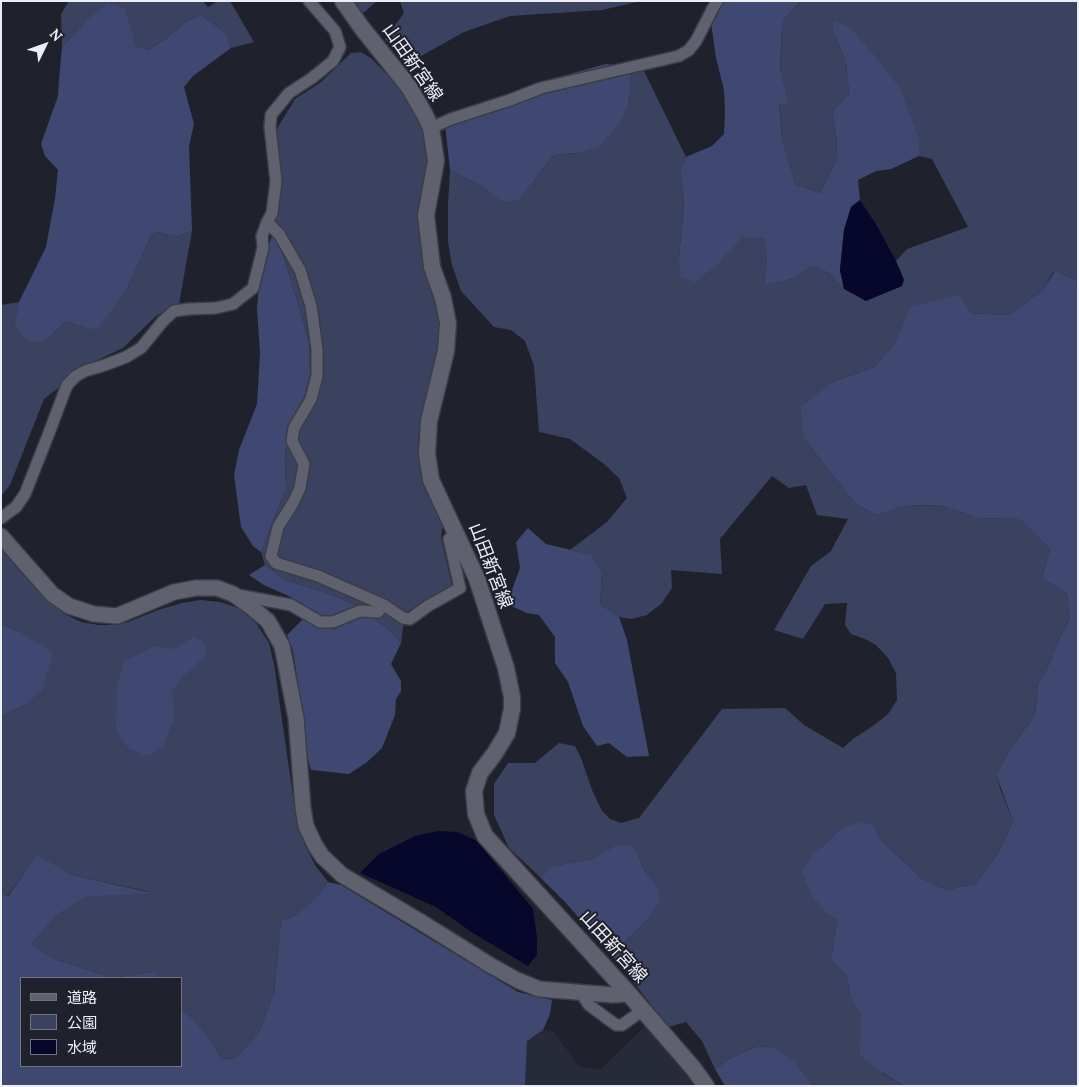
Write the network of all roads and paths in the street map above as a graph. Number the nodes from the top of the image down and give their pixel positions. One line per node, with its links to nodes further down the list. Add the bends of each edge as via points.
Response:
1 (309, 1): 5 (street, via 335,31 340,46 333,61 289,93 271,115 276,181 272,213)
2 (343, 1): 4 (main road, 山田新宮線, via 409,87)
3 (717, 1): 4 (street, via 696,40 680,56 541,88)
4 (431, 128): 7 (main road, 山田新宮線, via 436,162 426,214 432,267 448,323 446,351 429,421 427,454 431,480)
5 (267, 222): 6 (street, via 253,288 233,304 174,312 141,348 119,360 85,371 66,385 25,494 16,507); 10 (street, via 279,234 300,270 311,306 317,349 317,376 312,399 294,428 292,441 304,464 300,488 278,527 271,556 276,563 318,576)
6 (1, 518)
7 (456, 534): 10 (street, via 449,539 460,588 410,619); 12 (main road, 山田新宮線, via 477,579 512,697 507,733 480,773 474,791 476,814 485,836)
8 (1, 536): 9 (street, via 52,594 69,606 94,614 117,616 174,592 196,588 218,588)
9 (233, 594): 10 (street, via 291,605 320,622 333,622 360,611 378,612); 11 (street, via 268,621 282,646 296,718 306,826 322,856 342,874 517,980 539,989)
10 (384, 605)
11 (581, 992): 12 (street); 13 (street, via 590,1005 616,1025 622,1025)
12 (629, 994): 13 (main road, 山田新宮線)
13 (642, 1010): 14 (main road, 山田新宮線)
14 (706, 1086)

